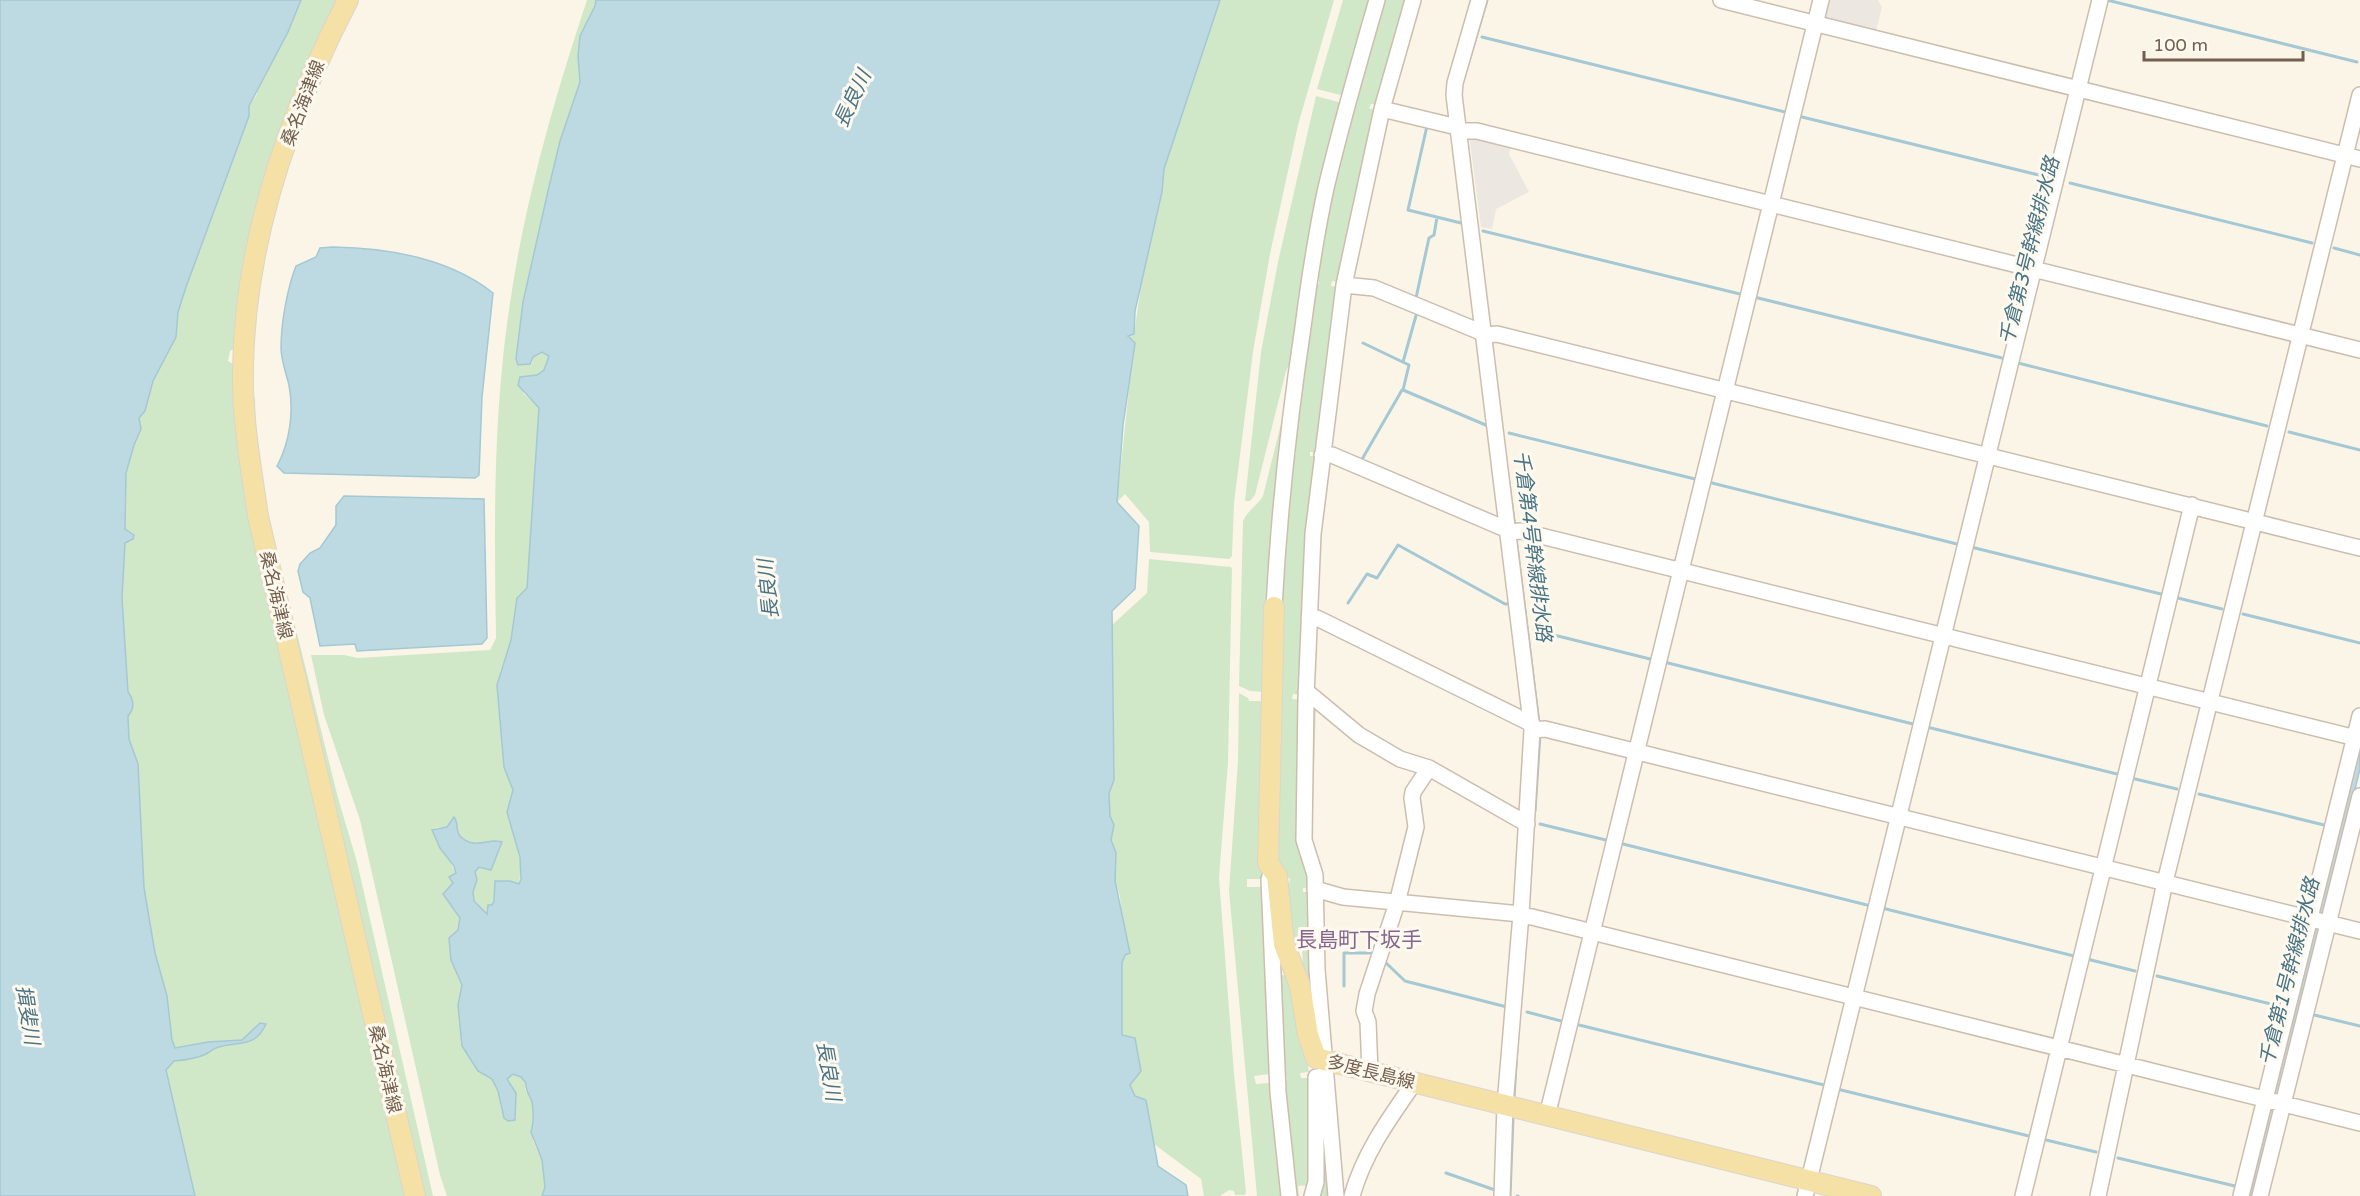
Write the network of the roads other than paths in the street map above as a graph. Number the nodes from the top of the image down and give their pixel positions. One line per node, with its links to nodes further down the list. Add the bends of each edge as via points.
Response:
1 (348, 0): 62 (main road, 桑名海津線, via 296,116 255,250 243,345 245,425 258,516)
2 (1377, 0): 28 (street, via 1326,190 1310,276 1286,451)
3 (1413, 0): 11 (street)
4 (1479, 0): 12 (street, via 1455,83)
5 (1721, 0): 8 (street)
6 (1821, 0): 8 (street)
7 (2100, 0): 9 (street)
8 (1816, 23): 9 (street); 14 (street)
9 (2083, 90): 13 (street); 15 (street)
10 (2360, 95): 13 (street)
11 (1382, 109): 12 (street); 16 (street)
12 (1462, 130): 14 (street); 17 (street)
13 (2353, 157): 18 (street)
14 (1771, 205): 15 (street); 20 (street)
15 (2038, 270): 18 (street); 22 (street)
16 (1344, 285): 17 (street, via 1374,288); 21 (street)
17 (1488, 334): 20 (street); 25 (street)
18 (2301, 335): 19 (street); 24 (street)
19 (2360, 350)
20 (1725, 390): 22 (street); 27 (street)
21 (1322, 455): 25 (street, via 1332,455); 29 (street)
22 (1989, 455): 23 (street); 30 (street)
23 (2192, 505): 24 (street); 31 (street)
24 (2254, 522): 26 (street); 33 (street)
25 (1512, 531): 27 (street); 35 (street)
26 (2360, 548)
27 (1681, 571): 30 (street); 37 (street)
28 (1274, 607): 42 (main road, 多度長島線)
29 (1308, 618): 32 (street); 35 (street, via 1317,618)
30 (1944, 636): 31 (street); 40 (street)
31 (2148, 686): 33 (street); 43 (street)
32 (1306, 691): 38 (street, via 1359,735 1400,759); 45 (street, via 1304,840 1315,875)
33 (2210, 702): 36 (street); 44 (street)
34 (2360, 716): 36 (street)
35 (1536, 728): 37 (street); 41 (street)
36 (2357, 738): 48 (street)
37 (1636, 751): 40 (street); 50 (street)
38 (1429, 768): 41 (street); 46 (street, via 1412,798 1416,827)
39 (2360, 796): 48 (street)
40 (1900, 816): 43 (street); 51 (street)
41 (1527, 824): 47 (street)
42 (1268, 863): 53 (main road, 多度長島線, via 1277,876 1284,944 1300,986 1310,1044 1316,1058); 63 (street, via 1278,1092)
43 (2103, 867): 44 (street); 52 (street)
44 (2165, 882): 48 (street); 54 (street)
45 (1315, 889): 46 (street, via 1343,897); 53 (street)
46 (1397, 903): 47 (street); 55 (street, via 1364,1011)
47 (1524, 916): 50 (street); 58 (street)
48 (2319, 920): 49 (street); 57 (street)
49 (2360, 931)
50 (1592, 932): 51 (street); 59 (street)
51 (1855, 997): 52 (street); 61 (street)
52 (2059, 1048): 54 (street); 69 (street)
53 (1323, 1061): 55 (main road, 多度長島線); 64 (street, via 1316,1074 1316,1182); 65 (street)
54 (2127, 1065): 57 (street); 70 (street)
55 (1370, 1072): 56 (main road, 多度長島線)
56 (1414, 1083): 58 (main road, 多度長島線); 66 (street, via 1376,1138)
57 (2274, 1101): 60 (street); 71 (street); 72 (street)
58 (1504, 1105): 59 (main road, 多度長島線); 67 (street)
59 (1547, 1116): 61 (main road, 多度長島線)
60 (2360, 1123)
61 (1807, 1188): 68 (main road, 多度長島線)
62 (415, 1196)
63 (1289, 1196)
64 (1312, 1196)
65 (1336, 1196)
66 (1352, 1196)
67 (1502, 1196)
68 (1871, 1196)
69 (2023, 1196)
70 (2098, 1196)
71 (2241, 1196)
72 (2260, 1196)

